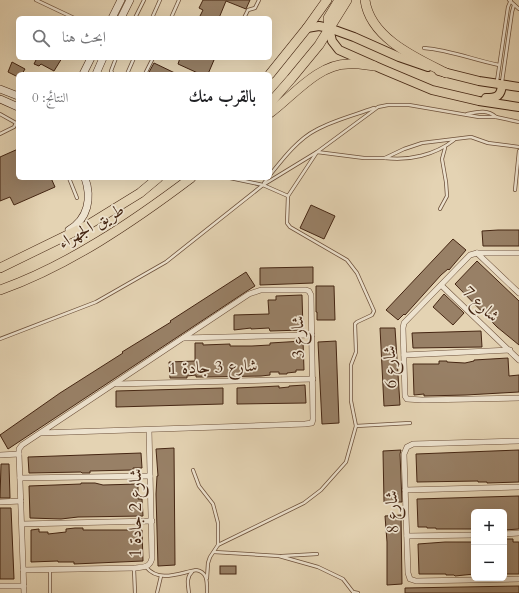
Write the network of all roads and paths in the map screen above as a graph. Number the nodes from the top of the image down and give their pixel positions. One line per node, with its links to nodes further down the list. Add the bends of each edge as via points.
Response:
1 (36, 0): 15 (lane)
2 (121, 0): 16 (street)
3 (130, 0): 17 (street)
4 (144, 0): 18 (lane)
5 (160, 0): 19 (lane)
6 (179, 0): 20 (lane)
7 (259, 0): 21 (lane, via 255,8 248,10)
8 (327, 0): 23 (highway)
9 (339, 0): 22 (highway)
10 (347, 0): 22 (highway)
11 (365, 0): 39 (highway, via 378,29 415,58)
12 (510, 0): 13 (lane); 31 (lane)
13 (514, 5): 14 (lane); 40 (lane)
14 (519, 9)
15 (70, 16)
16 (113, 16)
17 (122, 16)
18 (136, 16)
19 (153, 16)
20 (172, 16)
21 (245, 16)
22 (332, 18): 24 (highway, via 328,20)
23 (308, 28): 24 (main road); 38 (highway)
24 (329, 28): 32 (main road, via 336,48); 39 (main road); 45 (highway, via 319,46)
25 (424, 48): 31 (lane)
26 (90, 60): 33 (street)
27 (102, 60): 34 (street)
28 (115, 60): 35 (lane)
29 (133, 60): 36 (lane)
30 (152, 60): 37 (lane)
31 (499, 65): 40 (lane)
32 (374, 66): 46 (main road, via 432,90); 50 (highway, via 331,66)
33 (84, 72)
34 (97, 72)
35 (112, 72)
36 (128, 72)
37 (146, 72)
38 (272, 72)
39 (446, 74): 40 (main road)
40 (499, 84): 41 (main road); 46 (main road, via 502,91 498,96)
41 (519, 87)
42 (0, 88): 43 (street)
43 (16, 95)
44 (0, 99): 47 (street)
45 (272, 101)
46 (477, 101): 49 (main road); 51 (lane)
47 (16, 106)
48 (378, 107): 53 (lane, via 409,105); 61 (lane); 63 (lane, via 315,130 289,151)
49 (519, 107)
50 (272, 111)
51 (484, 112): 53 (lane); 54 (lane)
52 (0, 114): 56 (lane, via 14,121 16,126)
53 (466, 115): 54 (lane)
54 (496, 117): 55 (lane)
55 (519, 122)
56 (0, 134)
57 (454, 139): 58 (lane); 59 (lane, via 471,137 488,143); 62 (lane, via 422,143)
58 (445, 147): 62 (lane, via 415,157 398,160); 76 (lane, via 442,159 447,196)
59 (519, 148)
60 (519, 151): 73 (lane)
61 (317, 152): 62 (lane); 64 (lane); 74 (lane)
62 (385, 158)
63 (272, 173)
64 (272, 179)
65 (70, 180): 75 (lane)
66 (85, 180): 77 (street, via 88,202 84,217 76,226)
67 (156, 180): 77 (highway, طريق الجهراء, via 140,193 88,224)
68 (188, 180): 82 (highway, طريق الجهراء, via 151,209 99,241 42,272)
69 (241, 180): 72 (lane)
70 (266, 180): 72 (lane)
71 (270, 180): 72 (lane)
72 (263, 184): 74 (lane); 86 (lane, via 166,262 96,302)
73 (515, 190)
74 (288, 196): 94 (lane, via 288,225 346,260 357,273 374,311 372,315 355,324 356,352 351,365 351,401)
75 (77, 198)
76 (440, 209)
77 (35, 251): 80 (highway, طريق الجهراء)
78 (477, 253): 79 (street); 81 (street, شارع 6, via 470,255); 83 (street)
79 (519, 253)
80 (0, 268)
81 (441, 285): 87 (street, شارع 7); 88 (street, شارع 6, via 404,323)
82 (0, 290)
83 (519, 293)
84 (312, 335): 85 (street); 85 (street, شارع 3, via 309,291 261,290 249,294); 90 (street, شارع 3)
85 (183, 338): 91 (street, شارع 3)
86 (0, 339)
87 (510, 350): 88 (street); 89 (street, شارع 7)
88 (404, 356): 92 (street, شارع 6, via 407,399)
89 (519, 360)
90 (313, 379): 91 (street, شارع 3 جادة 1); 95 (street, شارع 3, via 312,423)
91 (114, 384): 96 (street, شارع 3)
92 (519, 398)
93 (410, 423): 94 (lane)
94 (356, 426): 113 (lane, via 346,462 321,490 304,503)
95 (149, 430): 96 (street, شارع 3); 101 (street, شارع 2 جادة 1)
96 (40, 432): 98 (street, via 22,445)
97 (519, 441): 104 (street, شارع 8, via 410,445 404,454)
98 (19, 454): 99 (street); 102 (street)
99 (0, 455)
100 (194, 470): 113 (lane, via 199,486 213,504 218,523)
101 (150, 476): 102 (street); 107 (street, شارع 2 جادة 1)
102 (20, 478): 105 (street)
103 (519, 487): 104 (street)
104 (405, 490): 112 (street, شارع 8)
105 (21, 501): 106 (street); 108 (street)
106 (0, 502)
107 (152, 521): 108 (street); 117 (street, شارع 2 جادة 1, via 152,558)
108 (22, 524): 120 (street)
109 (519, 533): 111 (street)
110 (471, 534): 112 (street)
111 (507, 534)
112 (406, 536): 124 (street, شارع 8, via 408,576 412,580)
113 (218, 545): 114 (lane)
114 (214, 552): 116 (lane); 123 (lane, via 208,563)
115 (317, 554): 116 (lane)
116 (280, 556): 133 (lane, via 335,574 343,578 354,592)
117 (146, 567): 118 (street, شارع 2 جادة 1); 122 (lane)
118 (134, 568): 119 (street, شارع 2 جادة 1); 129 (lane)
119 (50, 569): 120 (street, شارع 2 جادة 1); 128 (lane)
120 (23, 570): 126 (street)
121 (196, 570): 122 (lane); 123 (lane, via 201,571); 131 (lane, via 189,574)
122 (161, 576): 130 (lane)
123 (207, 578): 132 (lane)
124 (519, 579)
125 (0, 586): 126 (street)
126 (24, 586): 127 (street)
127 (24, 593)
128 (50, 593)
129 (135, 593)
130 (157, 593)
131 (189, 593)
132 (207, 593)
133 (358, 593)

